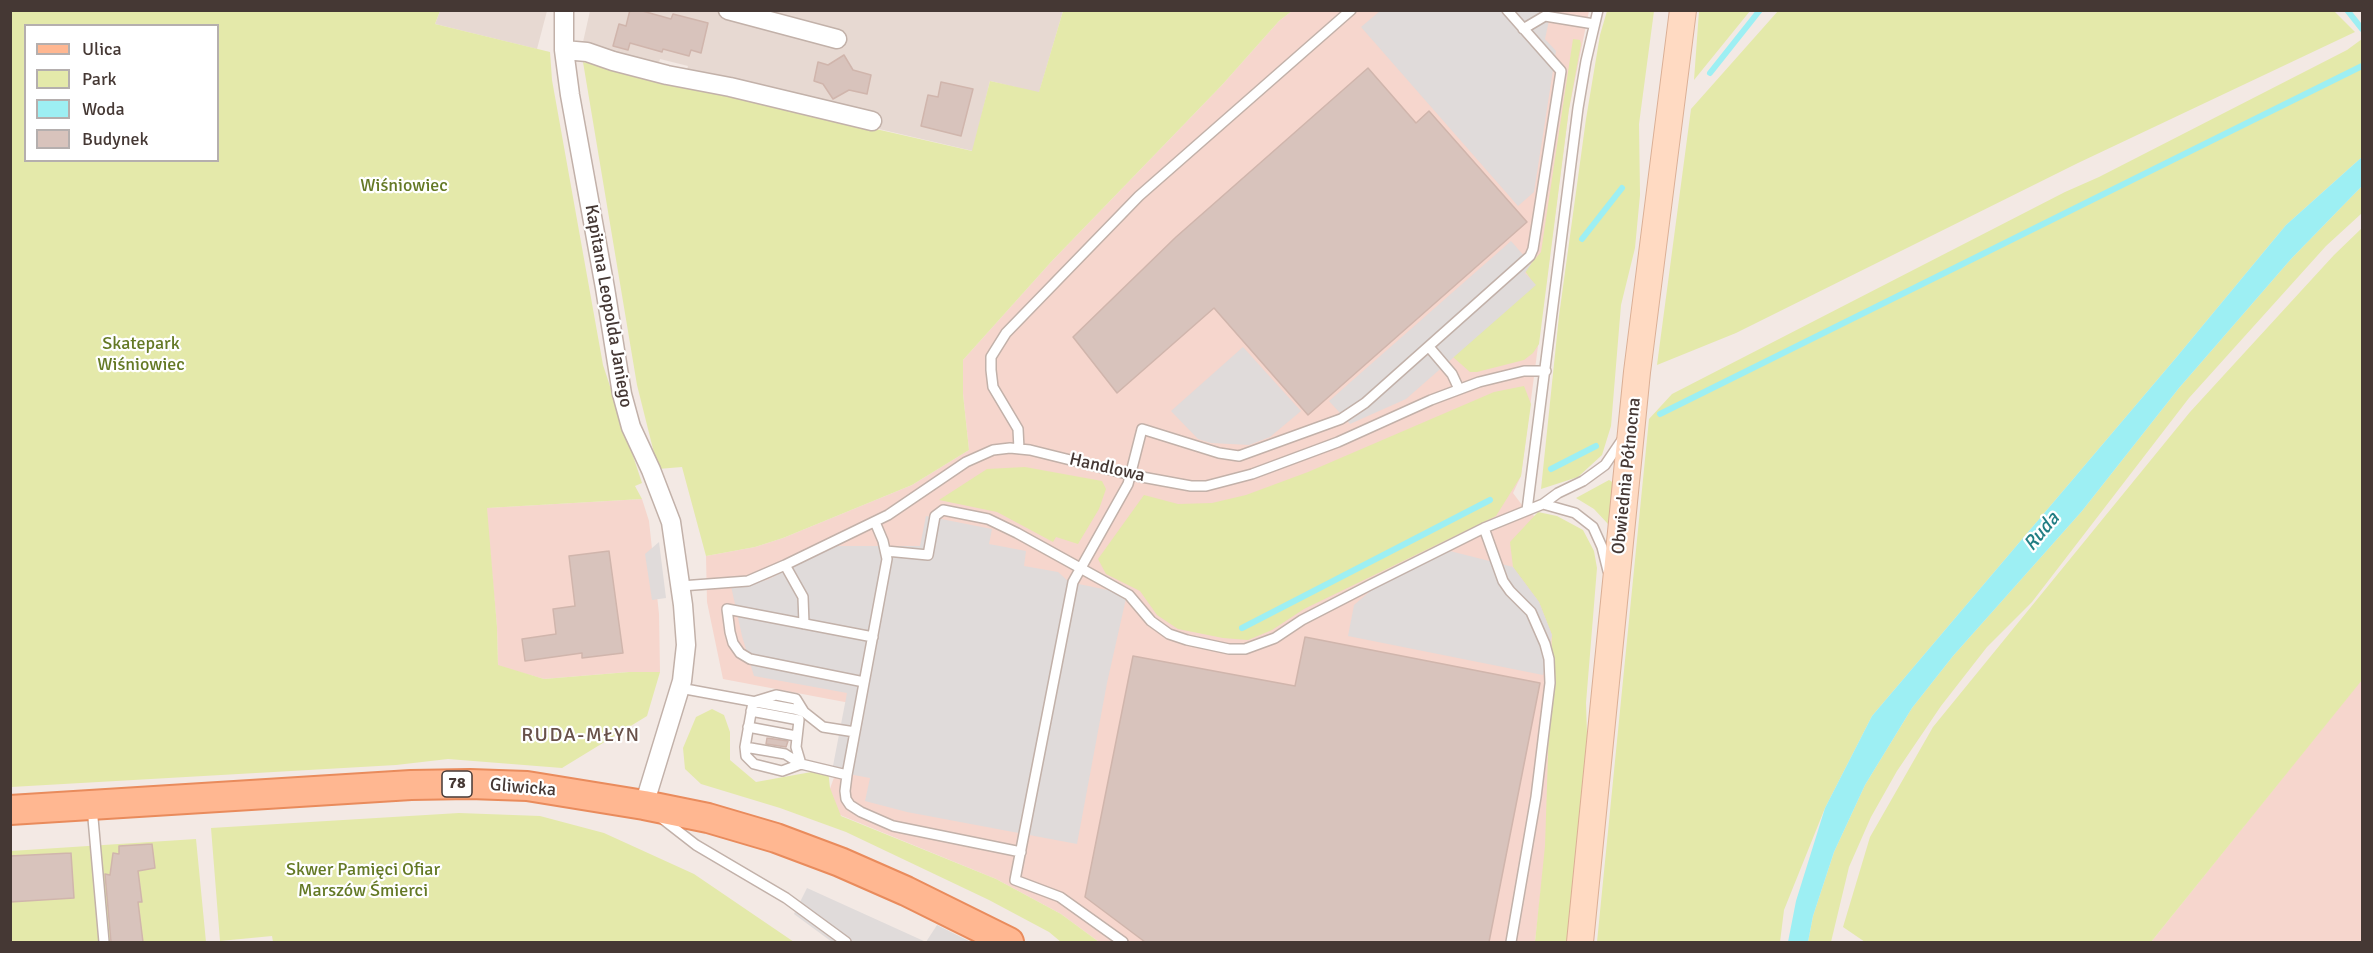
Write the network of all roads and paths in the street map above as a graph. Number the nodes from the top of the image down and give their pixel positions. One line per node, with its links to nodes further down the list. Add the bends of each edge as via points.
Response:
1 (564, 10): 10 (street, Kapitana Leopolda Janiego)
2 (728, 10): 9 (street)
3 (1351, 10): 16 (lane, via 1139,196 1001,339 992,357 993,387 1018,429)
4 (1507, 10): 8 (lane)
5 (1598, 10): 7 (lane)
6 (1683, 10): 15 (main road, Obwiednia Północna)
7 (1594, 24): 8 (lane, via 1545,16); 13 (lane, via 1578,108)
8 (1523, 29): 12 (lane, via 1561,71 1533,249 1530,256)
9 (837, 39)
10 (564, 50): 11 (street, via 587,52 667,75); 25 (street, Kapitana Leopolda Janiego, via 624,404 666,507)
11 (872, 121)
12 (1429, 346): 14 (lane); 17 (lane, via 1365,403 1341,419 1246,455 1219,453 1142,429)
13 (1546, 371): 14 (lane, Handlowa, via 1510,373); 19 (lane)
14 (1459, 389): 17 (lane, Handlowa, via 1338,442 1235,480 1191,486)
15 (1632, 426): 18 (lane, via 1594,475); 26 (main road, Obwiednia Północna)
16 (1019, 449): 17 (lane, Handlowa); 20 (lane, Handlowa, via 993,450 977,456)
17 (1131, 475): 24 (lane)
18 (1543, 504): 19 (lane); 26 (lane, via 1575,513 1593,527)
19 (1527, 510): 21 (lane)
20 (875, 522): 22 (lane); 23 (lane, Handlowa)
21 (1484, 528): 24 (lane, via 1302,620 1275,638 1245,649 1229,649 1169,634 1151,621 1129,595); 47 (lane, via 1503,581 1531,612 1549,659 1550,683 1536,796)
22 (886, 550): 24 (lane, via 928,555 935,516 943,510 999,523); 28 (lane)
23 (785, 565): 25 (lane, Handlowa, via 748,581); 27 (lane, via 803,597)
24 (1081, 568): 42 (lane, via 1071,588)
25 (681, 586): 30 (street, Kapitana Leopolda Janiego, via 686,645)
26 (1615, 596): 48 (main road, Obwiednia Północna)
27 (804, 624): 28 (lane); 29 (lane, via 727,609 733,643 750,659)
28 (873, 637): 29 (lane)
29 (864, 682): 33 (lane)
30 (680, 688): 31 (lane); 38 (street, Kapitana Leopolda Janiego)
31 (752, 706): 32 (lane); 33 (lane, via 804,712 823,727); 34 (lane, via 799,720)
32 (748, 727): 34 (lane); 35 (lane)
33 (855, 732): 37 (lane)
34 (796, 736): 36 (lane)
35 (745, 747): 36 (lane, via 785,754); 36 (lane, via 750,761 762,767 782,771)
36 (801, 764): 37 (lane)
37 (847, 775): 42 (lane, via 846,799 861,812 910,831)
38 (644, 805): 39 (main road, Gliwicka / 78, via 527,786 470,784); 41 (main road, Gliwicka / 78)
39 (92, 806): 40 (main road, Gliwicka / 78); 43 (lane)
40 (10, 810)
41 (702, 832): 44 (lane, via 745,872); 45 (main road, Gliwicka / 78, via 776,838 840,862)
42 (1021, 852): 46 (lane, via 1015,880 1060,897)
43 (104, 942)
44 (846, 942)
45 (1009, 942)
46 (1123, 942)
47 (1510, 942)
48 (1580, 942)

